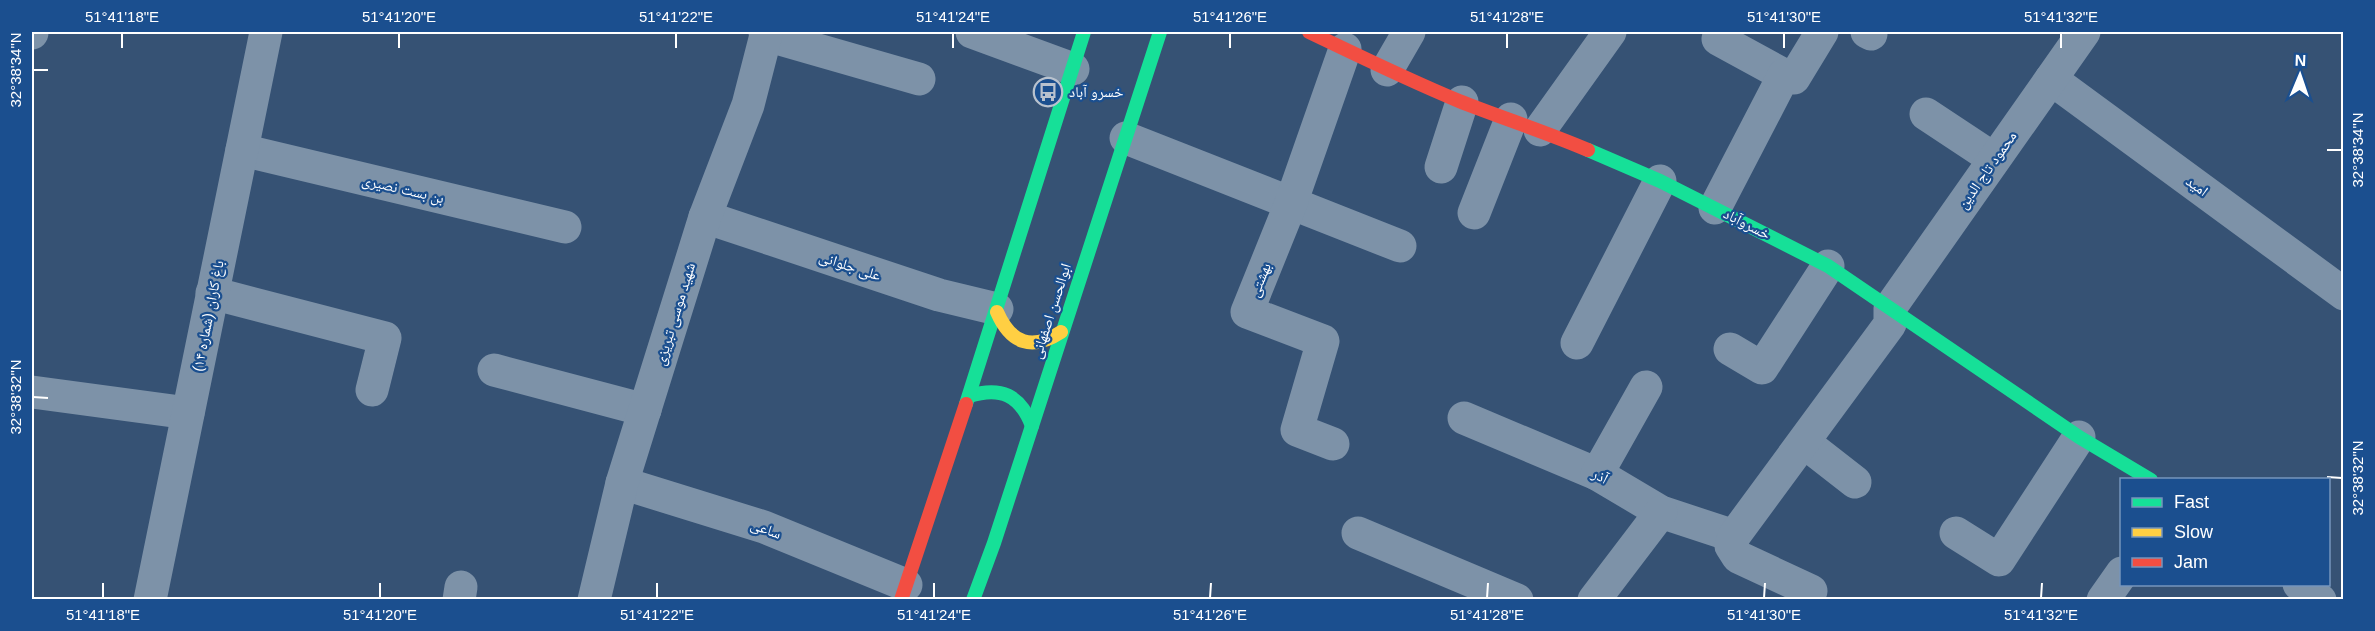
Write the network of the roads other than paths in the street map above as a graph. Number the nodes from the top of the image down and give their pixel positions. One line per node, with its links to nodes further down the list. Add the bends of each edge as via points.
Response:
1 (266, 32): 22 (street, باغ کاران (شماره ۱۴))
2 (972, 32): 13 (street)
3 (1084, 32): 13 (main road)
4 (1160, 32): 21 (main road, ابوالحسن اصفهانی)
5 (1310, 32): 12 (main road, خسروآباد)
6 (1408, 32): 14 (street)
7 (1610, 32): 20 (street)
8 (1722, 32): 15 (street, via 1718,39)
9 (1822, 32): 15 (street, via 1794,78)
10 (2084, 32): 17 (street, محمود تاج الدین)
11 (766, 33): 16 (street); 29 (street, شهید موسی تبریزی, via 748,105)
12 (1345, 49): 14 (main road, خسروآباد); 26 (street, بهشتی)
13 (1073, 69): 36 (main road)
14 (1387, 70): 18 (main road, خسروآباد)
15 (1784, 75): 27 (street)
16 (919, 79)
17 (2051, 79): 23 (street, محمود تاج الدین); 34 (street, امید)
18 (1462, 102): 20 (main road, خسروآباد); 24 (street)
19 (1926, 114): 23 (street)
20 (1525, 125): 25 (main road, خسروآباد); 28 (street)
21 (1126, 138): 26 (street); 37 (main road, ابوالحسن اصفهانی)
22 (242, 150): 30 (street, بن بست نصیری); 33 (street, باغ کاران (شماره ۱۴))
23 (1994, 159): 35 (street, محمود تاج الدین)
24 (1441, 167)
25 (1660, 181): 27 (main road, خسروآباد); 38 (street)
26 (1291, 203): 31 (street); 51 (street, بهشتی, via 1247,312 1323,341 1297,430)
27 (1715, 208): 32 (main road, خسروآباد)
28 (1474, 213)
29 (705, 218): 36 (street, علی جلوانی, via 939,295); 45 (street, شهید موسی تبریزی)
30 (565, 227)
31 (1401, 246)
32 (1828, 266): 35 (main road, خسروآباد); 39 (street, via 1762,368)
33 (212, 293): 42 (street, via 385,338); 46 (street, باغ کاران (شماره ۱۴))
34 (2343, 294)
35 (1890, 308): 49 (main road, خسروآباد); 50 (street, محمود تاج الدین, via 1890,324)
36 (997, 310): 37 (main road, via 1005,330 1022,342 1043,342); 44 (main road)
37 (1061, 332): 48 (main road, ابوالحسن اصفهانی)
38 (1577, 343)
39 (1730, 349)
40 (494, 370): 45 (street)
41 (1646, 387): 52 (street)
42 (372, 390)
43 (32, 392): 46 (street)
44 (969, 396): 48 (main road, via 991,390 1013,397 1029,414); 63 (main road)
45 (645, 410): 55 (street, شهید موسی تبریزی)
46 (188, 413): 64 (street, باغ کاران (شماره ۱۴))
47 (1464, 418): 52 (street, آذر)
48 (1032, 426): 66 (main road, ابوالحسن اصفهانی)
49 (2079, 437): 53 (main road, خسروآباد); 58 (street, via 1999,560)
50 (1805, 443): 54 (street); 59 (street, محمود تاج الدین)
51 (1333, 444)
52 (1597, 474): 56 (street, آذر)
53 (2148, 478)
54 (1855, 482)
55 (622, 483): 63 (street, ساعی, via 764,527); 65 (street, شهید موسی تبریزی)
56 (1661, 512): 59 (street, آذر); 68 (street)
57 (1358, 533): 67 (street)
58 (1956, 533)
59 (1734, 536): 62 (street, via 1731,546 1738,557)
60 (2120, 574): 69 (street)
61 (2301, 586): 70 (street)
62 (1811, 591)
63 (903, 592)
64 (150, 600)
65 (594, 600)
66 (973, 600)
67 (1517, 600)
68 (1594, 600)
69 (2103, 600)
70 (2320, 600)

